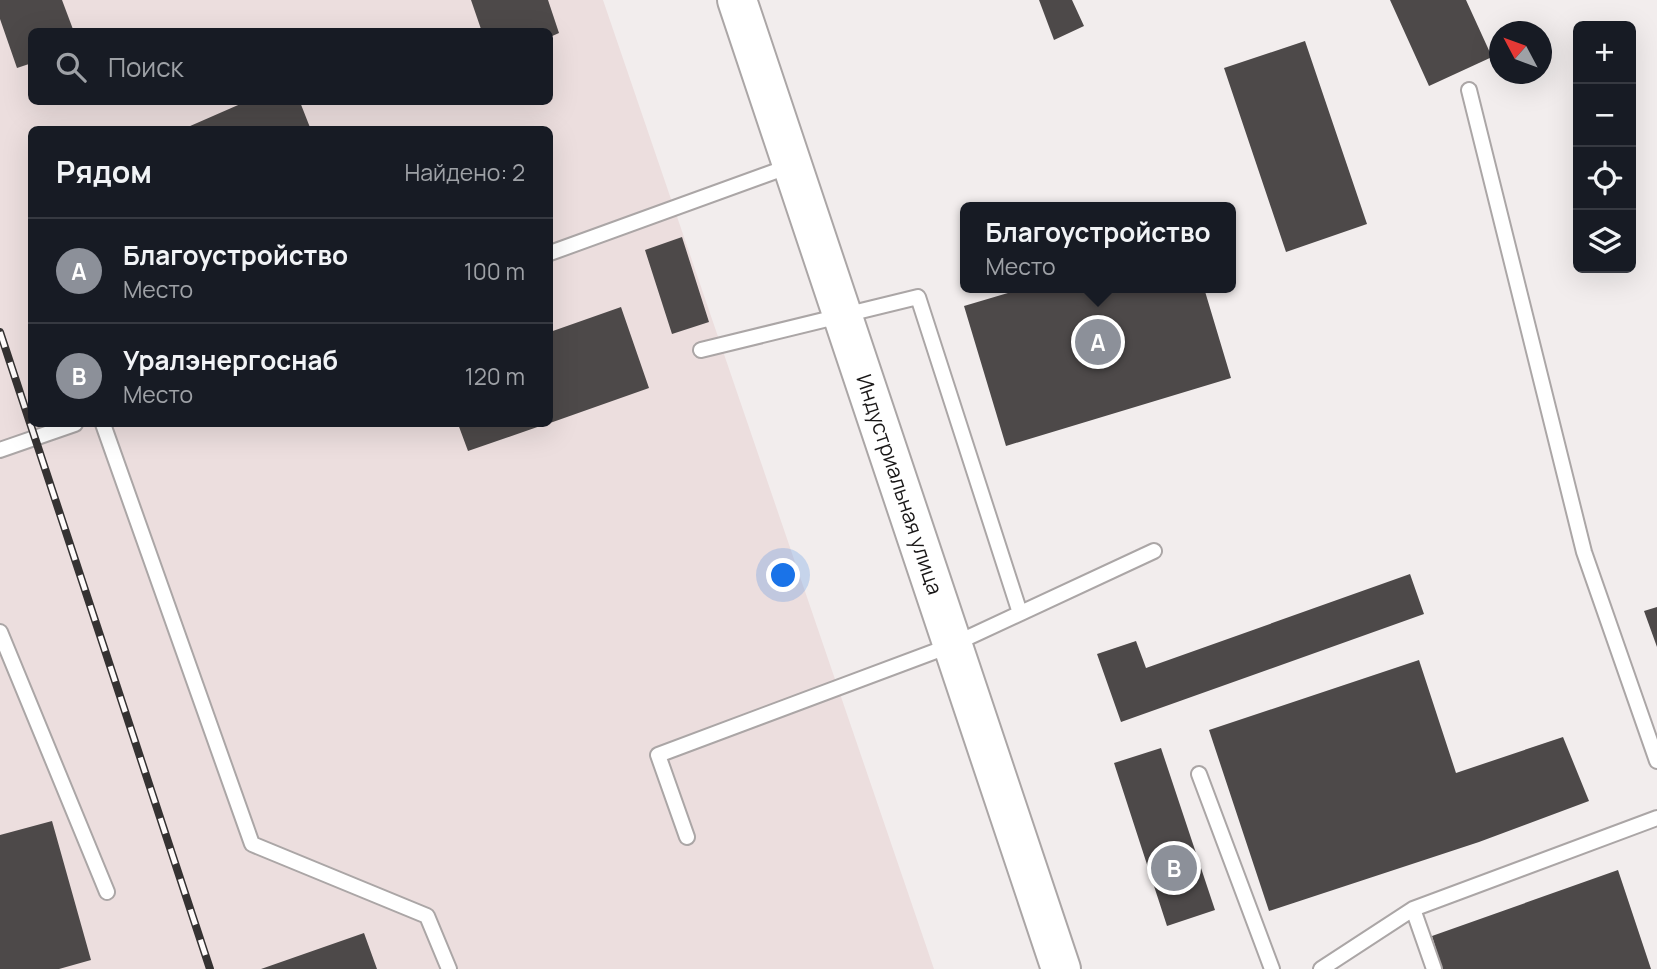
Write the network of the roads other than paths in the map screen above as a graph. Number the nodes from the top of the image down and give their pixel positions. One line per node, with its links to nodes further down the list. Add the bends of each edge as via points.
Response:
1 (737, 0): 3 (main road, Индустриальная улица)
2 (1469, 90): 14 (lane, via 1584,552)
3 (791, 166): 4 (lane); 5 (main road, Индустриальная улица)
4 (553, 252)
5 (842, 316): 6 (lane); 11 (lane, via 918,297); 13 (main road, Индустриальная улица)
6 (701, 351)
7 (66, 427): 9 (lane)
8 (104, 427): 20 (lane, via 252,844 427,916)
9 (0, 450)
10 (1154, 551): 11 (lane)
11 (1020, 613): 13 (lane)
12 (0, 632): 18 (lane)
13 (952, 645): 17 (lane, via 658,755); 21 (main road, Индустриальная улица)
14 (1657, 761)
15 (1199, 774): 22 (lane)
16 (1657, 818): 19 (lane)
17 (687, 837)
18 (107, 892)
19 (1413, 909): 23 (lane); 24 (lane)
20 (449, 969)
21 (1061, 969)
22 (1272, 969)
23 (1321, 969)
24 (1434, 969)

